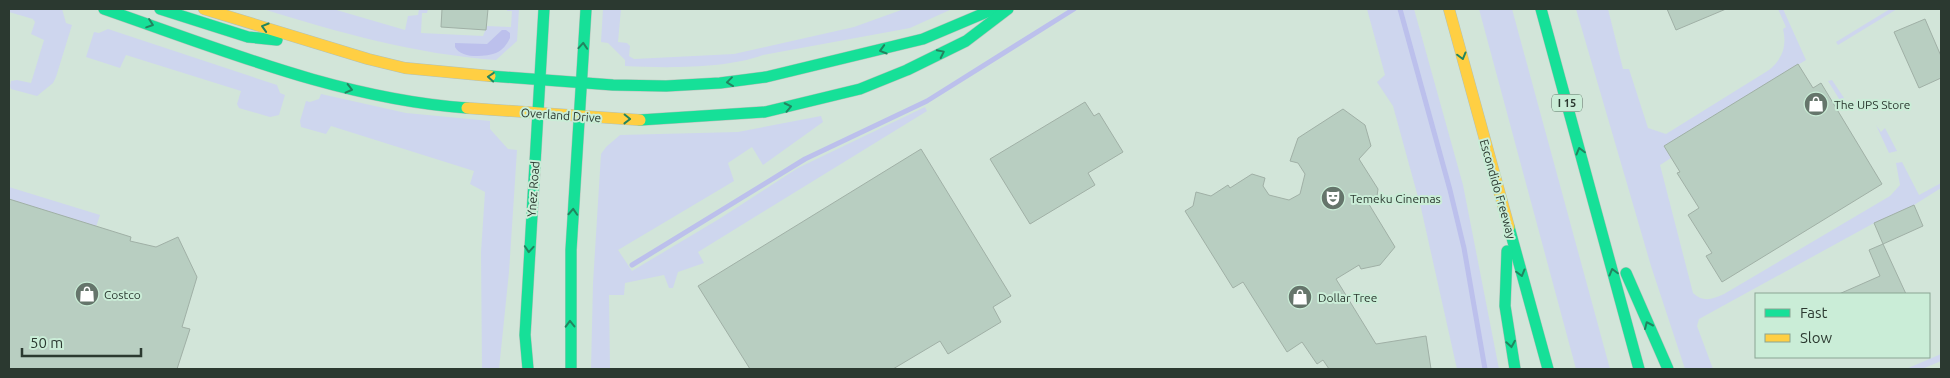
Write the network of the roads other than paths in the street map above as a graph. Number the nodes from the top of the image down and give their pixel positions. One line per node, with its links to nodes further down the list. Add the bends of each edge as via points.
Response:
1 (104, 9): 13 (main road, Overland Drive, one-way to 13, via 302,77 389,99)
2 (160, 9): 10 (main road, via 248,37)
3 (204, 9): 10 (main road, one-way to 3)
4 (544, 9): 11 (main road, Ynez Road)
5 (586, 9): 12 (main road, one-way to 5)
6 (994, 9): 12 (main road, one-way to 12, via 923,39 766,77 666,86)
7 (1008, 9): 14 (main road, Overland Drive, one-way to 7, via 675,120 765,112 815,101 906,70 966,41)
8 (1449, 9): 16 (main road, Escondido Freeway, one-way to 16)
9 (1541, 9): 15 (main road, I 15, one-way to 9)
10 (321, 44): 11 (main road, one-way to 10, via 406,68)
11 (540, 80): 12 (main road); 13 (main road, Ynez Road)
12 (581, 83): 14 (main road)
13 (538, 113): 14 (main road, Overland Drive); 17 (main road, Ynez Road, one-way to 17, via 525,334)
14 (578, 117): 18 (main road, one-way to 14, via 571,250)
15 (1593, 198): 21 (main road, I 15, one-way to 15); 22 (main road, one-way to 15)
16 (1508, 226): 19 (main road, one-way to 19, via 1505,306); 20 (main road, Escondido Freeway, one-way to 20)
17 (528, 369)
18 (571, 369)
19 (1515, 369)
20 (1548, 369)
21 (1639, 369)
22 (1668, 369)

